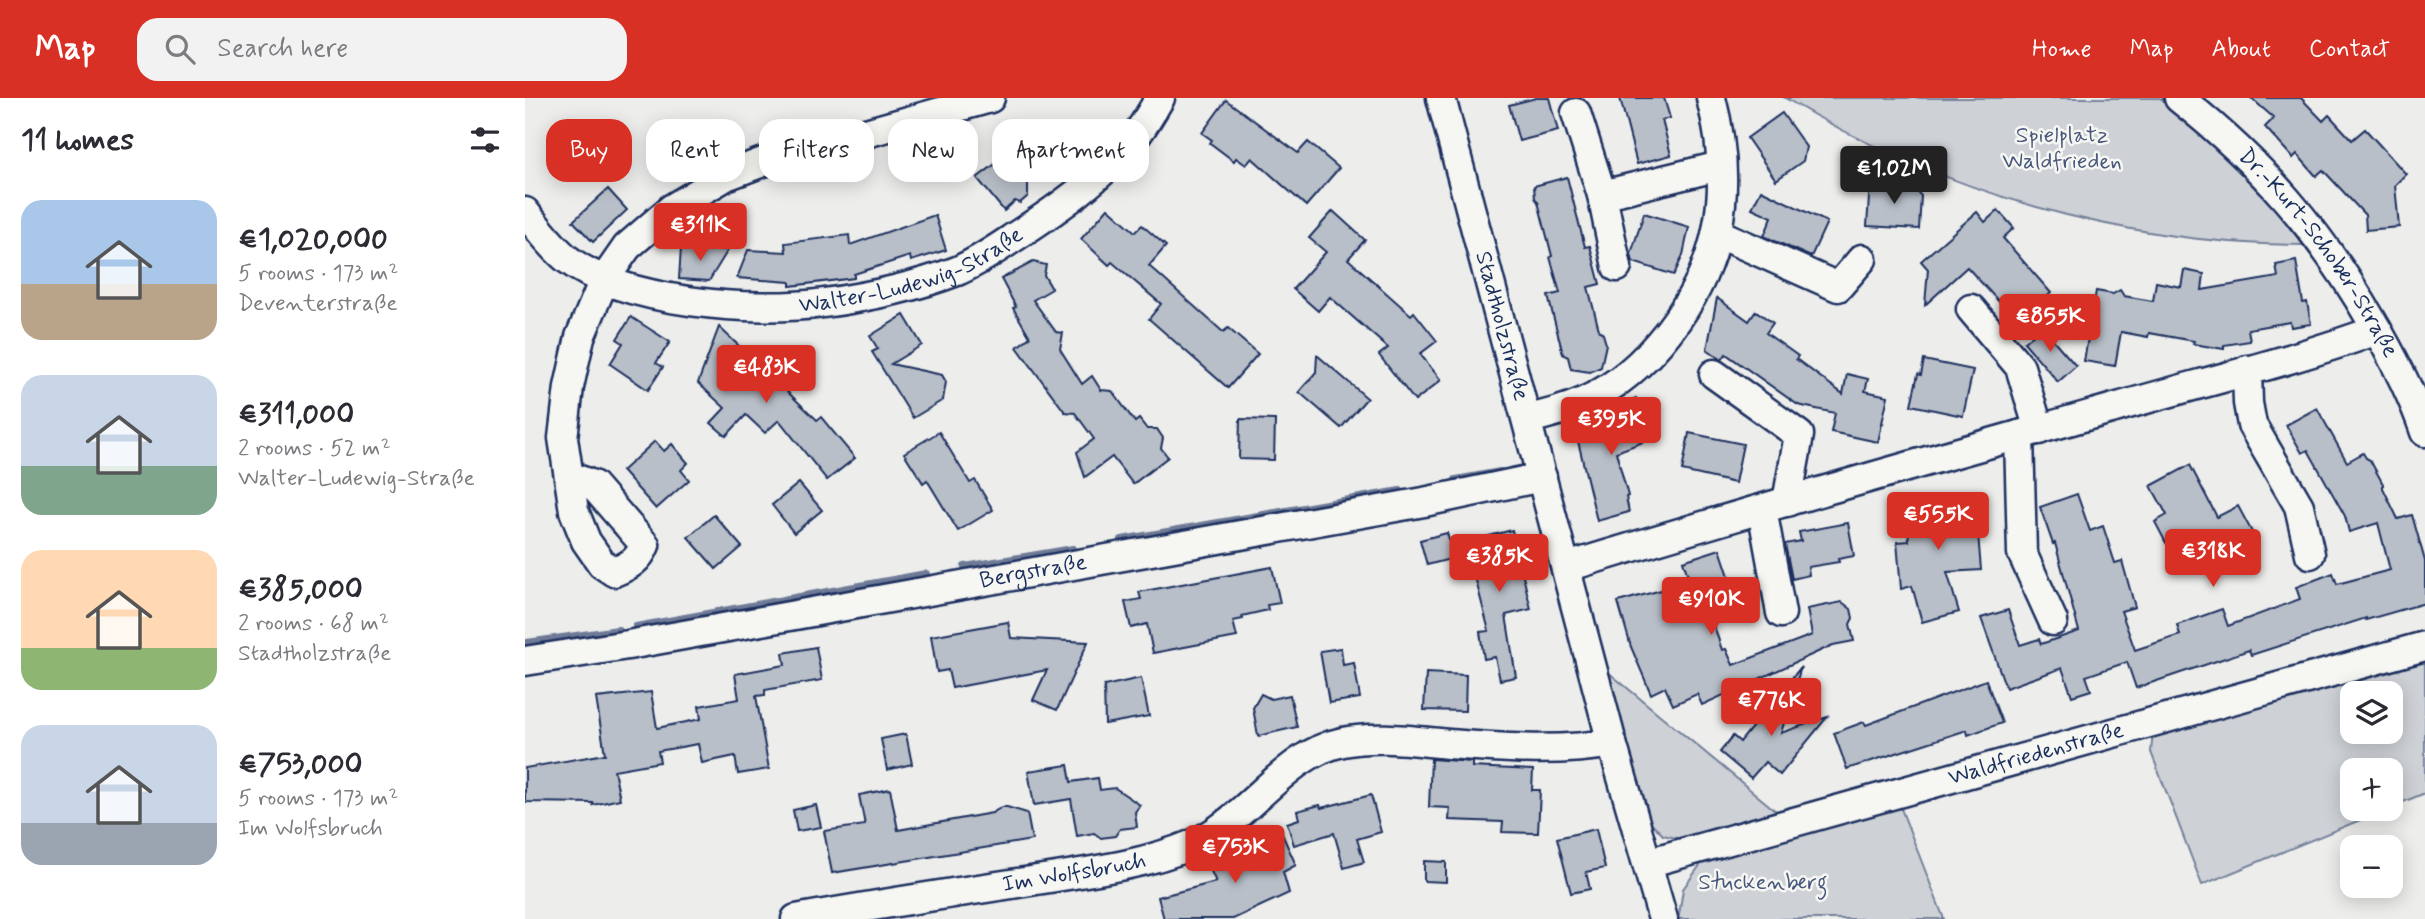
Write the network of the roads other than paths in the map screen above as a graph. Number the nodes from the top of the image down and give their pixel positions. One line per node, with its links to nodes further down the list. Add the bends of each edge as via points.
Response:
1 (991, 98): 13 (street, via 726,176 671,209 627,247)
2 (1160, 98): 13 (street, Walter-Ludewig-Straße, via 1135,138 1102,172 1060,207 959,270 896,290 821,304 757,306 660,297)
3 (1441, 98): 18 (street, Stadtholzstraße)
4 (1711, 98): 7 (street)
5 (2179, 98): 15 (street, Dr.-Kurt-Schober-Straße, via 2222,133 2288,200 2346,277)
6 (1576, 114): 8 (street)
7 (1720, 166): 8 (street); 10 (street)
8 (1602, 195): 12 (street)
9 (525, 212): 13 (street, Walter-Ludewig-Straße, via 568,259)
10 (1717, 233): 11 (street, via 1838,287); 18 (street, via 1690,299 1646,357 1584,402)
11 (1863, 259)
12 (1617, 267)
13 (604, 280): 21 (street, via 580,337 569,387 563,438)
14 (1971, 309): 20 (street, via 2020,367)
15 (2377, 330): 16 (street); 19 (street, Dr.-Kurt-Schober-Straße)
16 (2247, 370): 20 (street); 24 (street, via 2252,425 2299,506)
17 (1714, 374): 23 (street, via 1800,435)
18 (1527, 419): 22 (street, Stadtholzstraße)
19 (2425, 432)
20 (2029, 433): 23 (street); 27 (street, via 2022,554)
21 (569, 476)
22 (1542, 477): 25 (street, Stadtholzstraße); 29 (street, Bergstraße, via 1317,522)
23 (1774, 506): 25 (street); 26 (street)
24 (2310, 554)
25 (1567, 567): 30 (street, Stadtholzstraße)
26 (1781, 613)
27 (2053, 621)
28 (2425, 646): 31 (street, Waldfriedenstraße)
29 (525, 661)
30 (1612, 743): 31 (street, Stadtholzstraße); 32 (street, Im Wolfsbruch, via 1586,748 1492,748 1410,740 1342,742 1296,764 1228,825 1149,859)
31 (1647, 863): 33 (street, Stadtholzstraße)
32 (796, 919)
33 (1663, 919)

